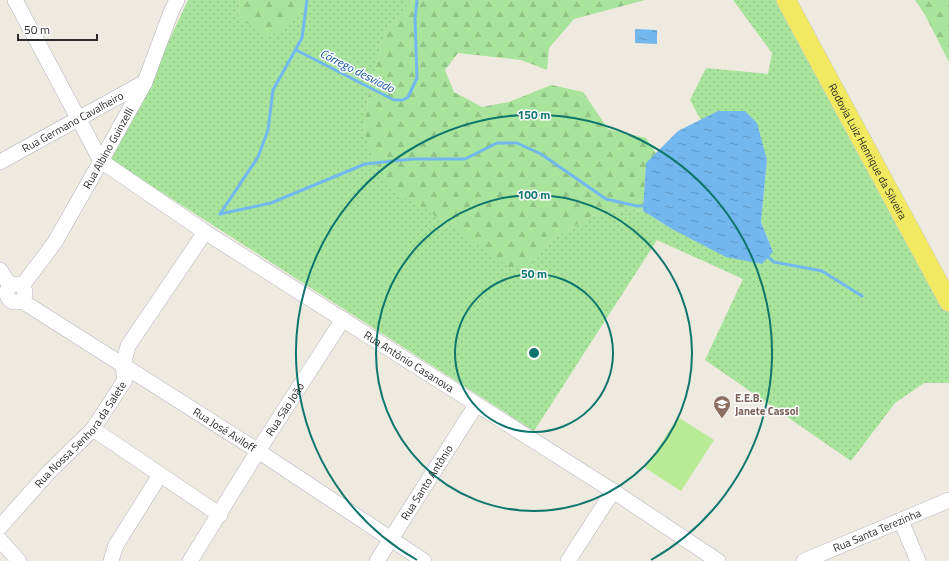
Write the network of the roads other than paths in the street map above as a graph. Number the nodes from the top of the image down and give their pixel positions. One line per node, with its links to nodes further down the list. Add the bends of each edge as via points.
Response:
1 (15, 0): 5 (street)
2 (786, 0): 11 (main road, Rodovia Luiz Henrique da Silveira)
3 (170, 4): 4 (street, Rua Albino Guinzelli)
4 (145, 82): 5 (street, Rua Germano Cavalheiro); 6 (street, Rua Albino Guinzelli)
5 (78, 119): 6 (street); 7 (street, Rua Germano Cavalheiro)
6 (101, 161): 8 (street, Rua Antônio Casanova); 10 (street, Rua Albino Guinzelli, via 55,242)
7 (0, 162)
8 (205, 232): 12 (street, Rua Antônio Casanova); 13 (street, Rua Nossa Senhora da Salete, via 139,327 128,346)
9 (0, 270): 10 (street)
10 (13, 295): 13 (street, Rua José Aviloff)
11 (949, 302)
12 (343, 319): 14 (street, Rua Antônio Casanova); 16 (street, Rua São João)
13 (123, 365): 15 (street, Rua Nossa Senhora da Salete, via 125,380); 16 (street, Rua José Aviloff)
14 (476, 405): 18 (street, Rua Antônio Casanova); 24 (street, Rua Santo Antônio)
15 (93, 429): 17 (street); 22 (street, Rua Nossa Senhora da Salete, via 48,473)
16 (258, 451): 20 (street, Rua São João); 24 (street, Rua José Aviloff)
17 (160, 475): 20 (street); 27 (street, via 116,545)
18 (613, 491): 31 (street); 32 (street, Rua Antônio Casanova)
19 (949, 500): 21 (street, Rua Santa Terezinha)
20 (220, 515): 28 (street, Rua São João)
21 (901, 521): 25 (street, Rua Santa Terezinha); 34 (street)
22 (0, 527)
23 (0, 540): 26 (street)
24 (392, 540): 29 (street, Rua Santo Antônio); 30 (street, Rua José Aviloff)
25 (827, 557): 33 (street, Rua Santa Terezinha)
26 (19, 561)
27 (111, 561)
28 (190, 561)
29 (378, 561)
30 (424, 561)
31 (568, 561)
32 (718, 561)
33 (804, 561)
34 (918, 561)

